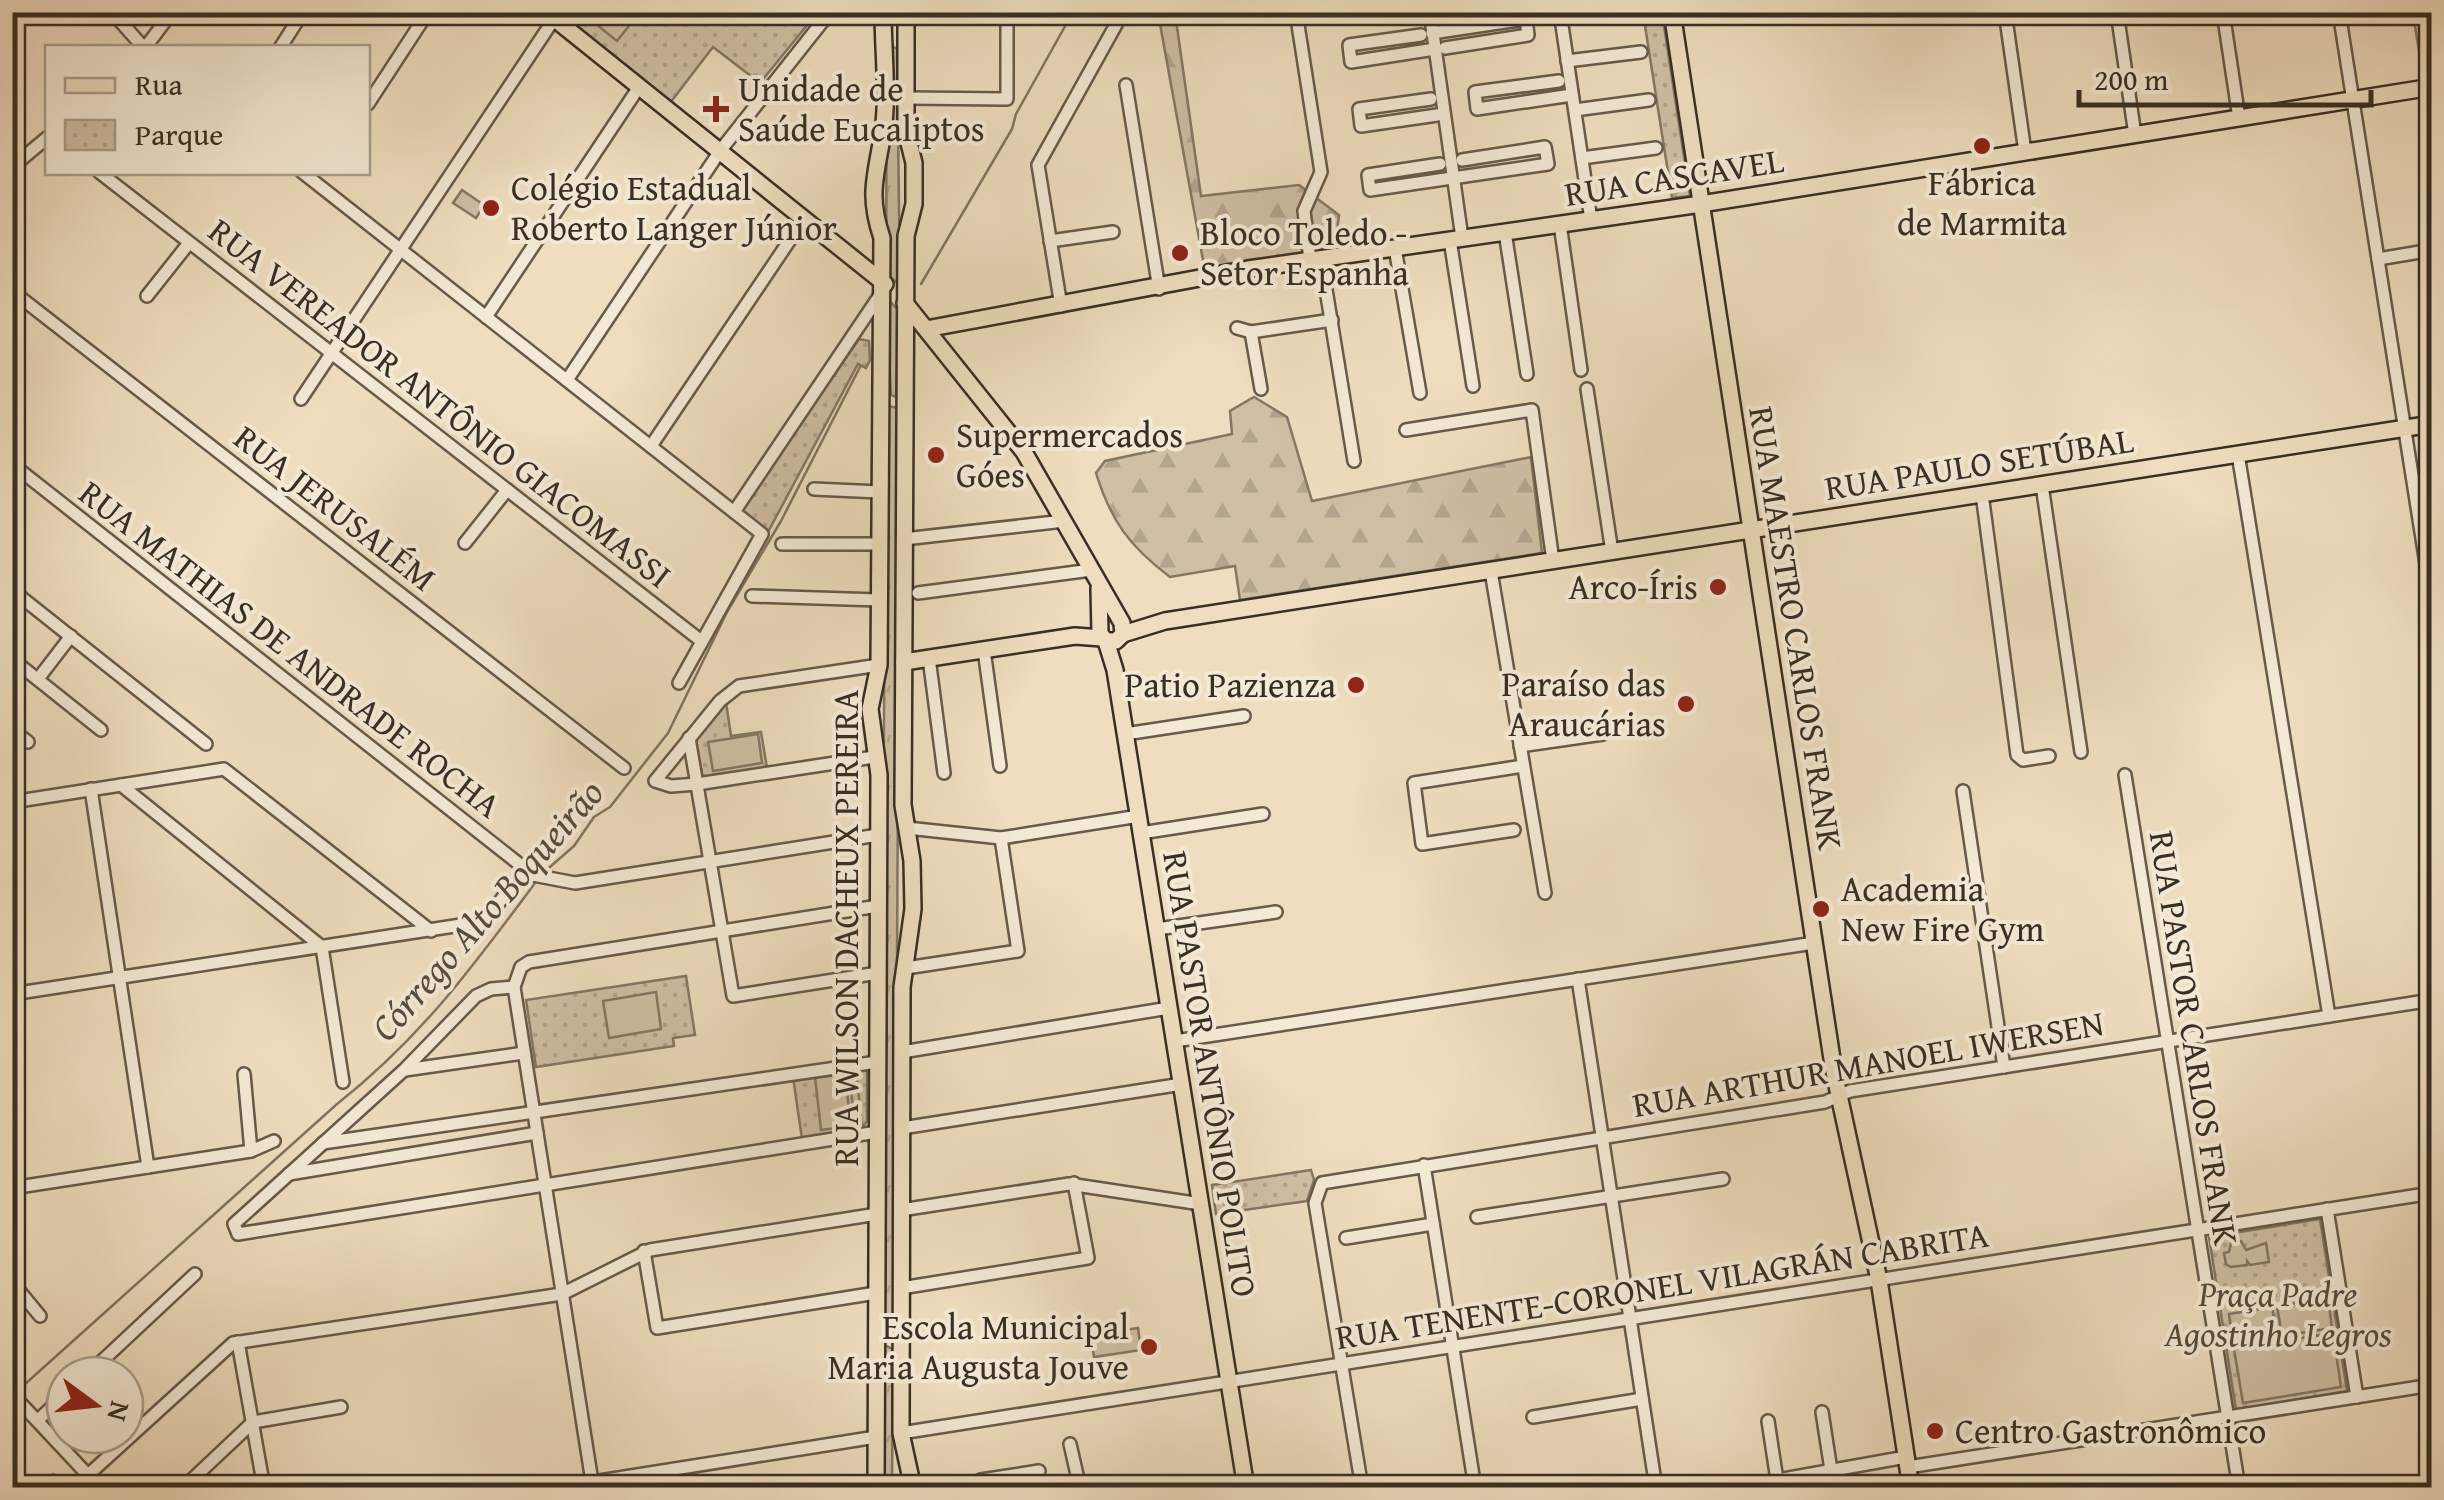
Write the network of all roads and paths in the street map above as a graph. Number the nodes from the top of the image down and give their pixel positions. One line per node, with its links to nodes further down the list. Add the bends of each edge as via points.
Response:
1 (112, 12): 23 (street)
2 (172, 12): 24 (street)
3 (303, 12): 25 (street)
4 (428, 12): 43 (street)
5 (830, 12): 52 (street)
6 (883, 12): 26 (main road, RUA WILSON DACHEUX PEREIRA)
7 (906, 12): 28 (main road, RUA WILSON DACHEUX PEREIRA)
8 (1008, 12): 38 (street, via 1007,98)
9 (1124, 12): 72 (street, via 1040,158)
10 (1296, 12): 79 (street, via 1321,172 1304,211)
11 (1430, 12): 20 (street)
12 (1560, 12): 31 (street)
13 (1672, 12): 65 (main road, RUA MAESTRO CARLOS FRANK)
14 (2005, 12): 53 (street)
15 (2117, 12): 49 (street)
16 (2223, 12): 48 (street)
17 (2339, 12): 42 (street)
18 (550, 16): 35 (main road, RUA PASTOR ANTÔNIO POLITO); 76 (street)
19 (1447, 31): 20 (street); 22 (street); 22 (street, via 1526,19 1528,36)
20 (1427, 34): 21 (street); 27 (street)
21 (1400, 38): 29 (street); 29 (street, via 1349,45 1351,62)
22 (1467, 44): 27 (street)
23 (142, 45)
24 (147, 45)
25 (282, 45)
26 (883, 48): 28 (main road, via 893,40); 75 (main road, RUA WILSON DACHEUX PEREIRA, via 882,137 872,172)
27 (1440, 48): 29 (street); 46 (street)
28 (906, 49): 38 (main road, RUA WILSON DACHEUX PEREIRA)
29 (1418, 52)
30 (1641, 52): 31 (street)
31 (1567, 61): 37 (street)
32 (1559, 81): 33 (street)
33 (1536, 84): 39 (street); 39 (street, via 1475,92 1478,109)
34 (1126, 85): 82 (street)
35 (639, 86): 52 (main road, RUA PASTOR ANTÔNIO POLITO); 87 (street)
36 (2432, 88): 42 (main road, RUA CASCAVEL)
37 (1572, 95): 39 (street); 45 (street)
38 (906, 98): 85 (main road, RUA WILSON DACHEUX PEREIRA, via 914,204 906,236)
39 (1552, 98)
40 (1430, 99): 44 (street)
41 (1649, 100): 45 (street)
42 (2353, 100): 48 (main road, RUA CASCAVEL); 78 (street)
43 (370, 101)
44 (1409, 102): 47 (street); 47 (street, via 1358,109 1361,126)
45 (1574, 110): 55 (street)
46 (1444, 114): 47 (street); 63 (street)
47 (1424, 117)
48 (2240, 118): 49 (main road, RUA CASCAVEL)
49 (2135, 134): 53 (main road, RUA CASCAVEL)
50 (45, 140): 59 (street)
51 (1656, 148): 55 (street)
52 (720, 152): 66 (main road, RUA PASTOR ANTÔNIO POLITO); 98 (street)
53 (2026, 152): 65 (main road, RUA CASCAVEL)
54 (1479, 158): 56 (street); 61 (street); 61 (street, via 1546,147 1548,164)
55 (1582, 158): 67 (street)
56 (1462, 160)
57 (1440, 164): 58 (street)
58 (1425, 166): 64 (street); 64 (street, via 1368,176 1370,190)
59 (12, 167)
60 (103, 175): 73 (street, RUA VEREADOR ANTÔNIO GIACOMASSI)
61 (1469, 176): 63 (street)
62 (319, 178): 76 (street)
63 (1453, 178): 64 (street); 71 (street)
64 (1438, 180)
65 (1701, 204): 67 (main road, RUA CASCAVEL); 120 (main road, RUA MAESTRO CARLOS FRANK)
66 (804, 218): 80 (main road, RUA PASTOR ANTÔNIO POLITO); 109 (street)
67 (1591, 220): 68 (main road, RUA CASCAVEL)
68 (1560, 224): 70 (main road, RUA CASCAVEL); 96 (street)
69 (1113, 232): 72 (street)
70 (1505, 232): 71 (main road, RUA CASCAVEL); 97 (street)
71 (1456, 239): 74 (main road, RUA CASCAVEL); 99 (street)
72 (1050, 242): 86 (street)
73 (189, 243): 84 (street); 95 (street, RUA VEREADOR ANTÔNIO GIACOMASSI)
74 (1395, 248): 79 (main road, RUA CASCAVEL); 104 (street)
75 (882, 249): 80 (main road); 81 (main road, RUA WILSON DACHEUX PEREIRA)
76 (400, 250): 87 (street); 95 (street)
77 (2432, 250): 78 (street)
78 (2378, 258): 107 (street)
79 (1316, 260): 82 (main road, RUA CASCAVEL); 88 (street)
80 (857, 261): 81 (main road, RUA PASTOR ANTÔNIO POLITO)
81 (882, 286): 85 (main road, RUA PASTOR ANTÔNIO POLITO); 92 (street); 93 (main road, RUA WILSON DACHEUX PEREIRA)
82 (1159, 289): 86 (main road, RUA CASCAVEL)
83 (12, 292): 158 (street, RUA JERUSALÉM)
84 (146, 296)
85 (905, 303): 91 (main road, RUA PASTOR ANTÔNIO POLITO); 94 (main road, RUA WILSON DACHEUX PEREIRA)
86 (1061, 306): 91 (main road, RUA CASCAVEL)
87 (486, 317): 98 (street)
88 (1332, 320): 90 (street); 111 (street)
89 (1237, 328): 90 (street)
90 (1251, 332): 101 (street)
91 (929, 333): 94 (main road, RUA CASCAVEL); 119 (main road, RUA PASTOR ANTÔNIO POLITO, via 1014,440)
92 (852, 338): 93 (street, via 868,332); 118 (street)
93 (881, 346): 102 (main road, RUA WILSON DACHEUX PEREIRA)
94 (905, 347): 103 (main road, RUA WILSON DACHEUX PEREIRA)
95 (332, 354): 105 (street); 115 (street, RUA VEREADOR ANTÔNIO GIACOMASSI)
96 (1581, 370)
97 (1527, 374)
98 (567, 380): 109 (street)
99 (1473, 386)
100 (1587, 388): 125 (street)
101 (1261, 389)
102 (881, 392): 103 (main road, via 892,404); 116 (main road, RUA WILSON DACHEUX PEREIRA)
103 (905, 392): 121 (main road, RUA WILSON DACHEUX PEREIRA)
104 (1420, 393)
105 (302, 399)
106 (2432, 424): 107 (main road, RUA PAULO SETÚBAL)
107 (2404, 428): 110 (main road, RUA PAULO SETÚBAL); 133 (street)
108 (1406, 430): 126 (street, via 1532,410)
109 (651, 446): 118 (street)
110 (2238, 454): 113 (main road, RUA PAULO SETÚBAL); 190 (street)
111 (1354, 461)
112 (12, 464): 173 (street, RUA MATHIAS DE ANDRADE ROCHA)
113 (2042, 485): 117 (main road, RUA PAULO SETÚBAL); 153 (street)
114 (814, 489): 116 (street)
115 (507, 490): 122 (street); 136 (street, RUA VEREADOR ANTÔNIO GIACOMASSI)
116 (880, 492): 124 (main road, RUA WILSON DACHEUX PEREIRA)
117 (1982, 494): 120 (main road, RUA PAULO SETÚBAL); 154 (street, via 2017,755)
118 (734, 512): 136 (street, via 762,534)
119 (1064, 521): 121 (street); 127 (main road, RUA PASTOR ANTÔNIO POLITO)
120 (1751, 530): 125 (main road, RUA PAULO SETÚBAL); 180 (main road, RUA MAESTRO CARLOS FRANK)
121 (904, 538): 140 (main road, RUA WILSON DACHEUX PEREIRA)
122 (465, 543)
123 (782, 544): 124 (street)
124 (880, 544): 132 (main road, RUA WILSON DACHEUX PEREIRA)
125 (1612, 552): 126 (main road, RUA PAULO SETÚBAL)
126 (1552, 561): 128 (main road, RUA PAULO SETÚBAL)
127 (1091, 570): 130 (street); 134 (main road, RUA PASTOR ANTÔNIO POLITO)
128 (1491, 571): 134 (main road, RUA PAULO SETÚBAL); 152 (street)
129 (12, 590): 135 (street)
130 (918, 593)
131 (752, 596): 132 (street)
132 (879, 600): 141 (main road, RUA WILSON DACHEUX PEREIRA)
133 (2432, 602)
134 (1110, 631): 137 (main road, RUA PAULO SETÚBAL); 147 (main road, RUA PASTOR ANTÔNIO POLITO)
135 (71, 636): 142 (street); 151 (street)
136 (700, 640): 143 (street)
137 (984, 650): 138 (main road, RUA PAULO SETÚBAL); 156 (street)
138 (929, 658): 140 (main road, RUA PAULO SETÚBAL); 159 (street)
139 (12, 660): 142 (street)
140 (904, 662): 168 (main road, RUA WILSON DACHEUX PEREIRA)
141 (879, 665): 149 (street, via 739,686); 155 (main road, RUA WILSON DACHEUX PEREIRA, via 870,696)
142 (38, 679): 146 (street)
143 (678, 684)
144 (1244, 716): 147 (street)
145 (12, 730): 150 (street)
146 (101, 730)
147 (1125, 734): 167 (main road, RUA PASTOR ANTÔNIO POLITO)
148 (1603, 734): 152 (street)
149 (689, 738): 161 (street); 161 (street, via 655,781)
150 (28, 742)
151 (206, 744)
152 (1520, 746): 157 (street)
153 (2081, 752)
154 (2049, 756)
155 (874, 757): 161 (street); 170 (main road, RUA WILSON DACHEUX PEREIRA)
156 (1000, 766)
157 (1524, 766): 169 (street, via 1414,784 1422,844); 174 (street)
158 (624, 768)
159 (944, 774)
160 (2124, 775): 191 (street, RUA PASTOR CARLOS FRANK)
161 (697, 784): 172 (street)
162 (121, 785): 163 (street); 178 (street, via 224,768); 181 (street)
163 (91, 789): 165 (street); 184 (street)
164 (1963, 791): 196 (street)
165 (12, 802)
166 (1263, 814): 167 (street)
167 (1140, 825): 171 (street); 177 (main road, RUA PASTOR ANTÔNIO POLITO)
168 (907, 828): 171 (street); 182 (main road, RUA WILSON DACHEUX PEREIRA, via 913,909)
169 (1514, 830)
170 (878, 835): 172 (street); 175 (main road, RUA WILSON DACHEUX PEREIRA)
171 (1000, 838): 182 (street, via 1018,950)
172 (710, 862): 173 (street, via 575,882); 179 (street)
173 (534, 875): 178 (street, via 484,919)
174 (1544, 894)
175 (878, 906): 179 (street); 183 (main road, RUA WILSON DACHEUX PEREIRA)
176 (1276, 912): 177 (street)
177 (1156, 929): 189 (main road, RUA PASTOR ANTÔNIO POLITO)
178 (431, 931): 181 (street)
179 (722, 931): 183 (street, via 732,996); 186 (street, via 529,962)
180 (1814, 943): 185 (street); 201 (main road, RUA MAESTRO CARLOS FRANK)
181 (322, 947): 184 (street); 199 (street)
182 (906, 968): 193 (main road, RUA WILSON DACHEUX PEREIRA)
183 (878, 973): 195 (main road, RUA WILSON DACHEUX PEREIRA)
184 (120, 978): 187 (street); 211 (street)
185 (1578, 980): 192 (street); 206 (street)
186 (514, 987): 194 (street); 197 (street, via 476,996)
187 (12, 994)
188 (2432, 1000): 190 (street, RUA ARTHUR MANOEL IWERSEN)
189 (1169, 1008): 192 (main road, RUA PASTOR ANTÔNIO POLITO); 193 (street)
190 (2329, 1016): 191 (street, RUA ARTHUR MANOEL IWERSEN)
191 (2167, 1041): 196 (street, RUA ARTHUR MANOEL IWERSEN); 227 (street, RUA PASTOR CARLOS FRANK)
192 (1175, 1042): 200 (main road, RUA PASTOR ANTÔNIO POLITO)
193 (902, 1052): 203 (main road, RUA WILSON DACHEUX PEREIRA)
194 (524, 1054): 197 (street); 202 (street)
195 (878, 1062): 202 (street); 204 (main road, RUA WILSON DACHEUX PEREIRA)
196 (2004, 1067): 201 (street, RUA ARTHUR MANOEL IWERSEN)
197 (404, 1070): 208 (street)
198 (244, 1074): 209 (street)
199 (343, 1082)
200 (1182, 1084): 203 (street); 221 (main road, RUA PASTOR ANTÔNIO POLITO)
201 (1838, 1096): 206 (street, RUA ARTHUR MANOEL IWERSEN); 231 (main road, RUA MAESTRO CARLOS FRANK)
202 (534, 1112): 205 (street); 208 (street)
203 (902, 1128): 214 (main road, RUA WILSON DACHEUX PEREIRA)
204 (877, 1132): 213 (main road, RUA WILSON DACHEUX PEREIRA); 217 (street)
205 (537, 1133): 212 (street); 217 (street)
206 (1602, 1137): 210 (street, RUA ARTHUR MANOEL IWERSEN); 220 (street)
207 (274, 1141): 209 (street)
208 (320, 1144): 212 (street)
209 (251, 1151): 211 (street)
210 (1424, 1165): 226 (street); 243 (street, RUA ARTHUR MANOEL IWERSEN, via 1330,1180 1317,1188)
211 (148, 1167): 218 (street)
212 (287, 1174): 217 (street, via 235,1220 238,1234)
213 (877, 1175): 214 (main road, via 890,1186); 224 (main road, RUA WILSON DACHEUX PEREIRA)
214 (902, 1175): 223 (main road, RUA WILSON DACHEUX PEREIRA)
215 (1723, 1178): 220 (street)
216 (1074, 1184): 221 (street); 223 (street); 233 (street, via 1088,1258)
217 (545, 1185): 235 (street)
218 (12, 1188)
219 (2432, 1192): 222 (street, RUA TENENTE-CORONEL VILAGRÁN CABRITA)
220 (1611, 1196): 225 (street); 237 (street)
221 (1201, 1204): 244 (main road, RUA PASTOR ANTÔNIO POLITO)
222 (2327, 1209): 227 (street, RUA TENENTE-CORONEL VILAGRÁN CABRITA); 247 (street)
223 (901, 1210): 233 (main road, RUA WILSON DACHEUX PEREIRA)
224 (877, 1214): 229 (street); 234 (main road, RUA WILSON DACHEUX PEREIRA)
225 (1477, 1217)
226 (1433, 1224): 228 (street); 240 (street)
227 (2197, 1229): 231 (street, RUA TENENTE-CORONEL VILAGRÁN CABRITA); 253 (street, RUA PASTOR CARLOS FRANK)
228 (1346, 1238)
229 (644, 1252): 234 (street, via 656,1328); 235 (street)
230 (195, 1274): 242 (street)
231 (1878, 1280): 237 (street, RUA TENENTE-CORONEL VILAGRÁN CABRITA); 260 (main road, RUA MAESTRO CARLOS FRANK)
232 (12, 1282): 236 (street)
233 (901, 1288): 241 (main road, RUA WILSON DACHEUX PEREIRA)
234 (876, 1292): 239 (main road, RUA WILSON DACHEUX PEREIRA)
235 (562, 1294): 238 (street); 264 (street)
236 (40, 1316)
237 (1630, 1318): 240 (street, RUA TENENTE-CORONEL VILAGRÁN CABRITA); 248 (street)
238 (238, 1342): 256 (street); 263 (street)
239 (876, 1346): 241 (main road, via 890,1341); 258 (main road, RUA WILSON DACHEUX PEREIRA)
240 (1452, 1346): 243 (street, RUA TENENTE-CORONEL VILAGRÁN CABRITA); 275 (street)
241 (901, 1349): 257 (main road, RUA WILSON DACHEUX PEREIRA)
242 (108, 1355)
243 (1342, 1364): 244 (street, RUA TENENTE-CORONEL VILAGRÁN CABRITA); 274 (street)
244 (1230, 1382): 257 (street, RUA TENENTE-CORONEL VILAGRÁN CABRITA); 273 (main road, RUA PASTOR ANTÔNIO POLITO)
245 (2432, 1386): 247 (street)
246 (12, 1394): 254 (street)
247 (2357, 1397): 253 (street)
248 (1642, 1398): 252 (street); 276 (street)
249 (341, 1407): 256 (street)
250 (1822, 1412): 261 (street)
251 (45, 1414): 254 (street)
252 (1533, 1417)
253 (2227, 1417): 260 (street); 278 (street, RUA PASTOR CARLOS FRANK)
254 (38, 1420): 263 (street)
255 (1768, 1420): 261 (street, via 1777,1480)
256 (253, 1422): 266 (street); 267 (street)
257 (900, 1433): 270 (main road, RUA WILSON DACHEUX PEREIRA)
258 (876, 1437): 264 (street); 269 (main road, RUA WILSON DACHEUX PEREIRA)
259 (1070, 1444): 272 (street)
260 (1907, 1462): 261 (street); 277 (main road, RUA MAESTRO CARLOS FRANK)
261 (1831, 1470)
262 (1039, 1471): 271 (street)
263 (88, 1475): 265 (street)
264 (592, 1485): 268 (street)
265 (100, 1488)
266 (183, 1488)
267 (264, 1488)
268 (554, 1488)
269 (876, 1488)
270 (913, 1488)
271 (964, 1488)
272 (1080, 1488)
273 (1246, 1488)
274 (1362, 1488)
275 (1475, 1488)
276 (1656, 1488)
277 (1911, 1488)
278 (2238, 1488)

